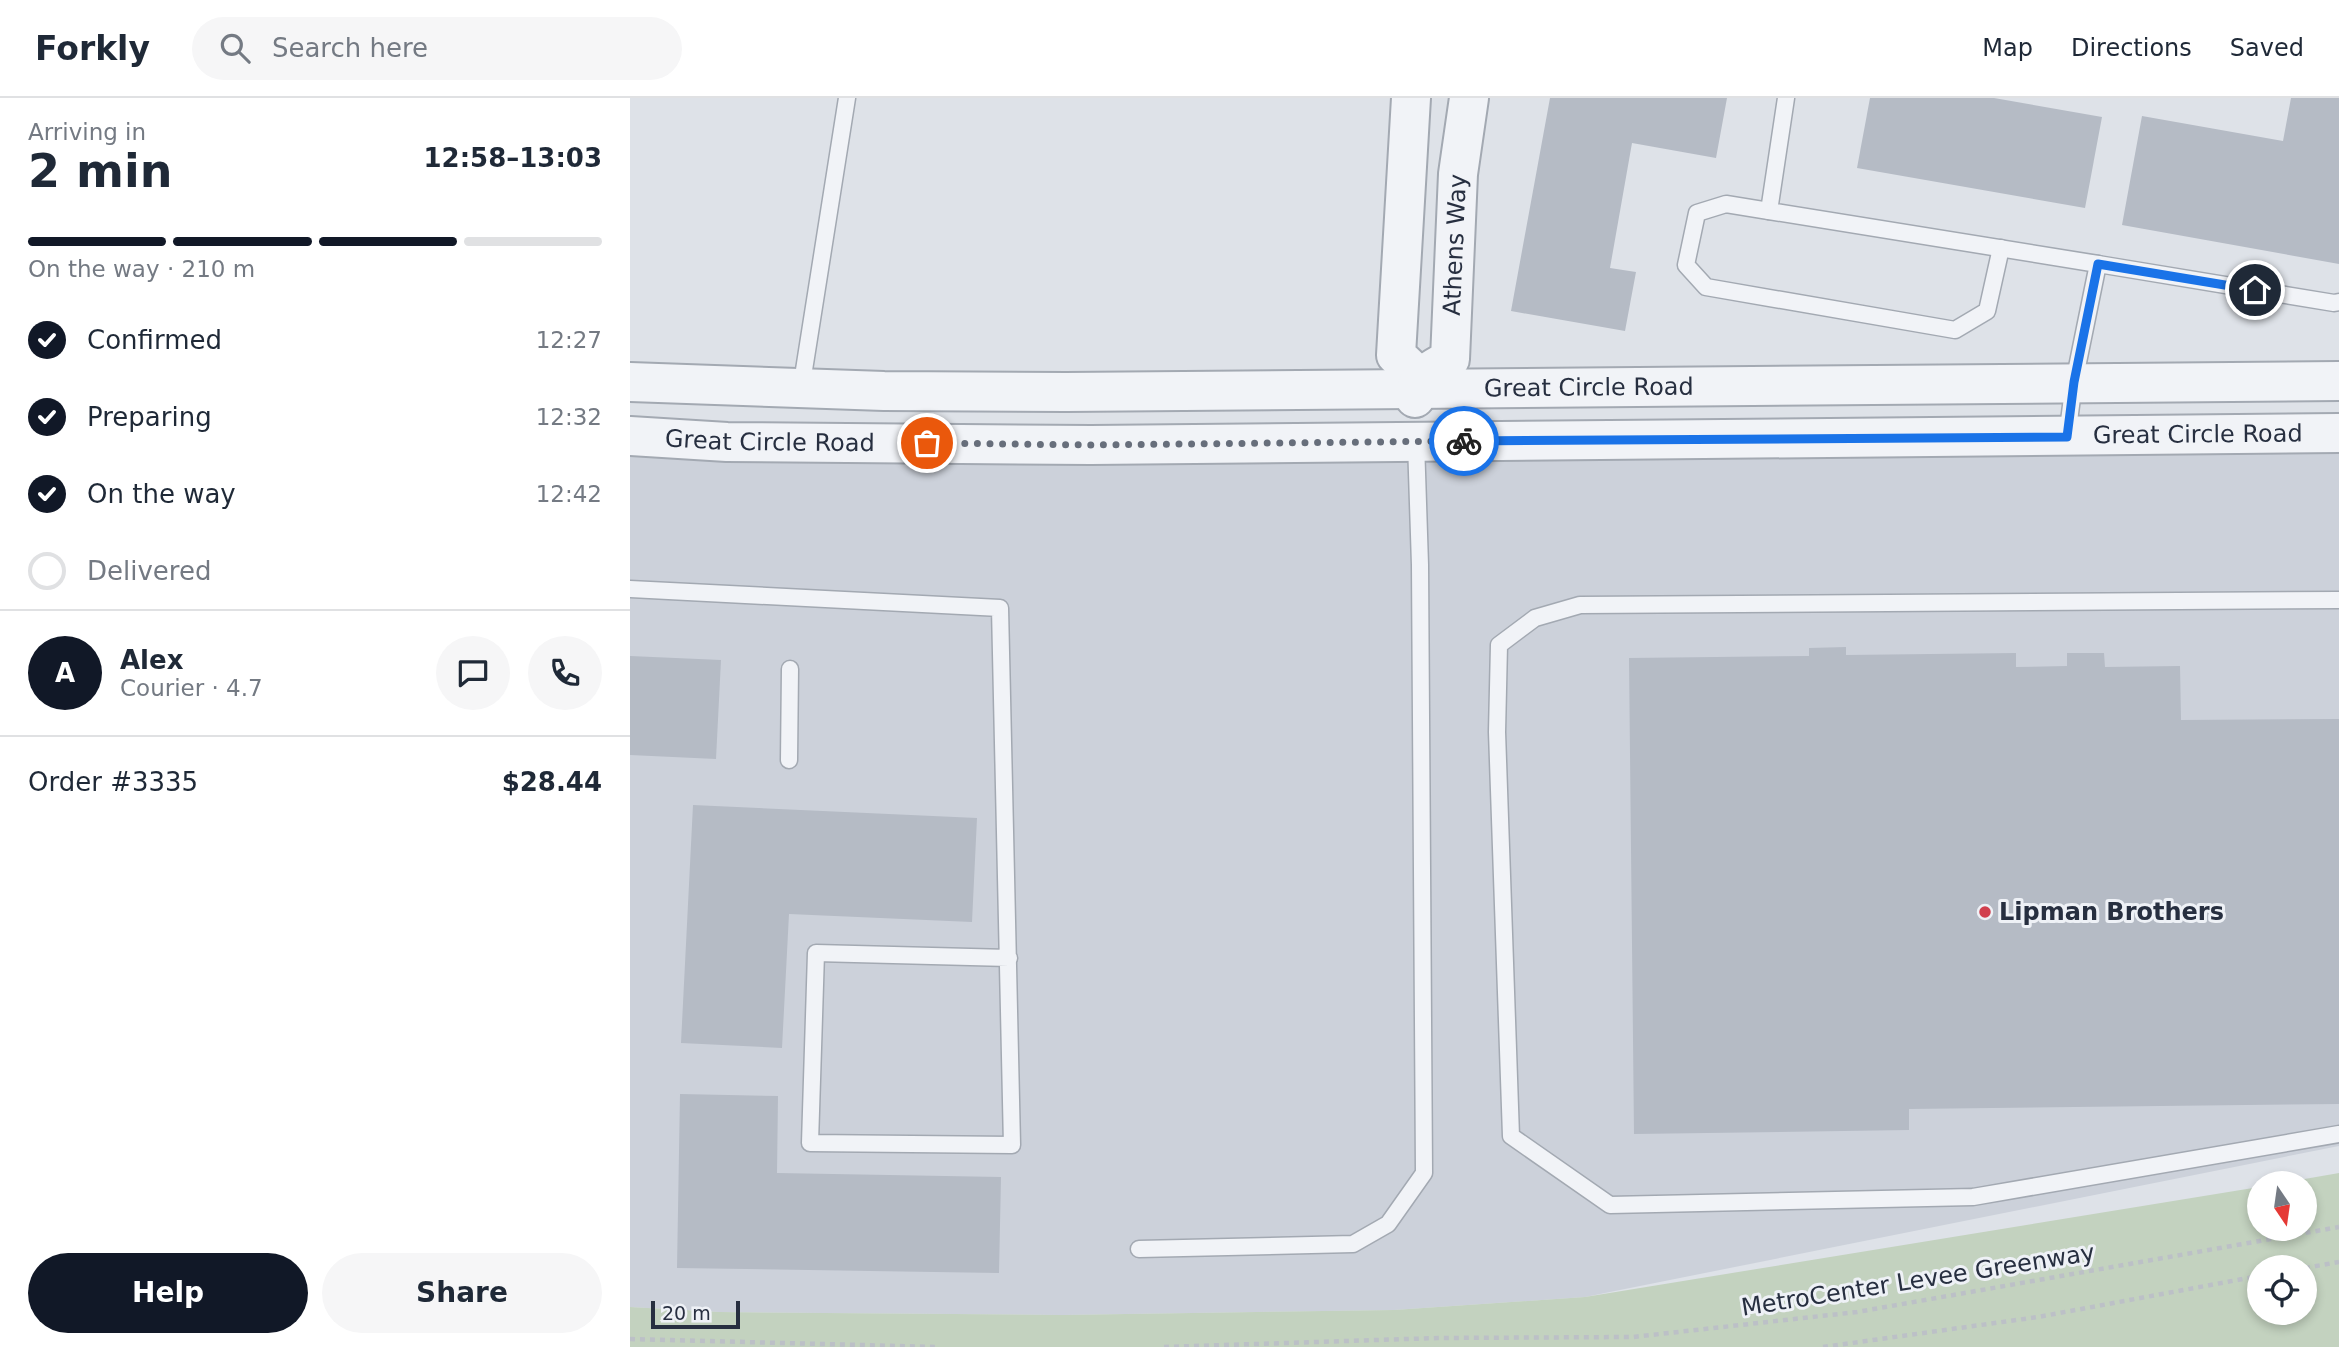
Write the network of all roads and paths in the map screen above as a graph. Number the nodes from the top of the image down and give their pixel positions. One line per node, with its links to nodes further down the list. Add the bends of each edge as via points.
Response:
1 (847, 98): 15 (lane)
2 (1412, 98): 14 (street, via 1396,355)
3 (1442, 98): 6 (street, via 1447,119)
4 (1469, 98): 6 (street, Athens Way)
5 (1786, 98): 7 (lane)
6 (1464, 138): 14 (street, Athens Way, via 1458,174 1450,359)
7 (1769, 211): 8 (lane); 8 (lane, via 1726,204 1697,213 1686,265 1706,287 1955,330 1987,311)
8 (2001, 248): 9 (lane)
9 (2098, 264): 10 (lane); 13 (lane)
10 (2339, 302)
11 (2339, 381): 13 (street, Great Circle Road)
12 (630, 382): 15 (street, Great Circle Road)
13 (2074, 382): 14 (street, Great Circle Road); 18 (lane)
14 (1417, 383): 15 (street, Great Circle Road, via 1066,391); 19 (street)
15 (801, 389)
16 (2339, 433): 18 (street, Great Circle Road)
17 (630, 436): 19 (street, Great Circle Road, via 727,442 1064,445)
18 (2067, 437): 19 (street, Great Circle Road)
19 (1416, 442): 27 (lane, via 1424,1173 1388,1223 1353,1244)
20 (630, 589): 24 (lane, via 1000,608)
21 (2339, 600): 25 (lane, via 1580,605 1535,618 1499,645 1497,732 1511,1136 1610,1205 1973,1197)
22 (790, 669): 23 (lane)
23 (789, 760)
24 (1009, 958): 24 (lane, via 1012,1145 810,1143 816,953)
25 (2339, 1134)
26 (2339, 1227): 33 (path, MetroCenter Levee Greenway, via 1857,1312 1633,1337)
27 (1139, 1249)
28 (2339, 1262): 29 (path)
29 (2317, 1266)
30 (2247, 1278): 34 (path, via 2038,1317)
31 (630, 1339): 32 (path)
32 (937, 1347)
33 (1164, 1347)
34 (1823, 1347)

